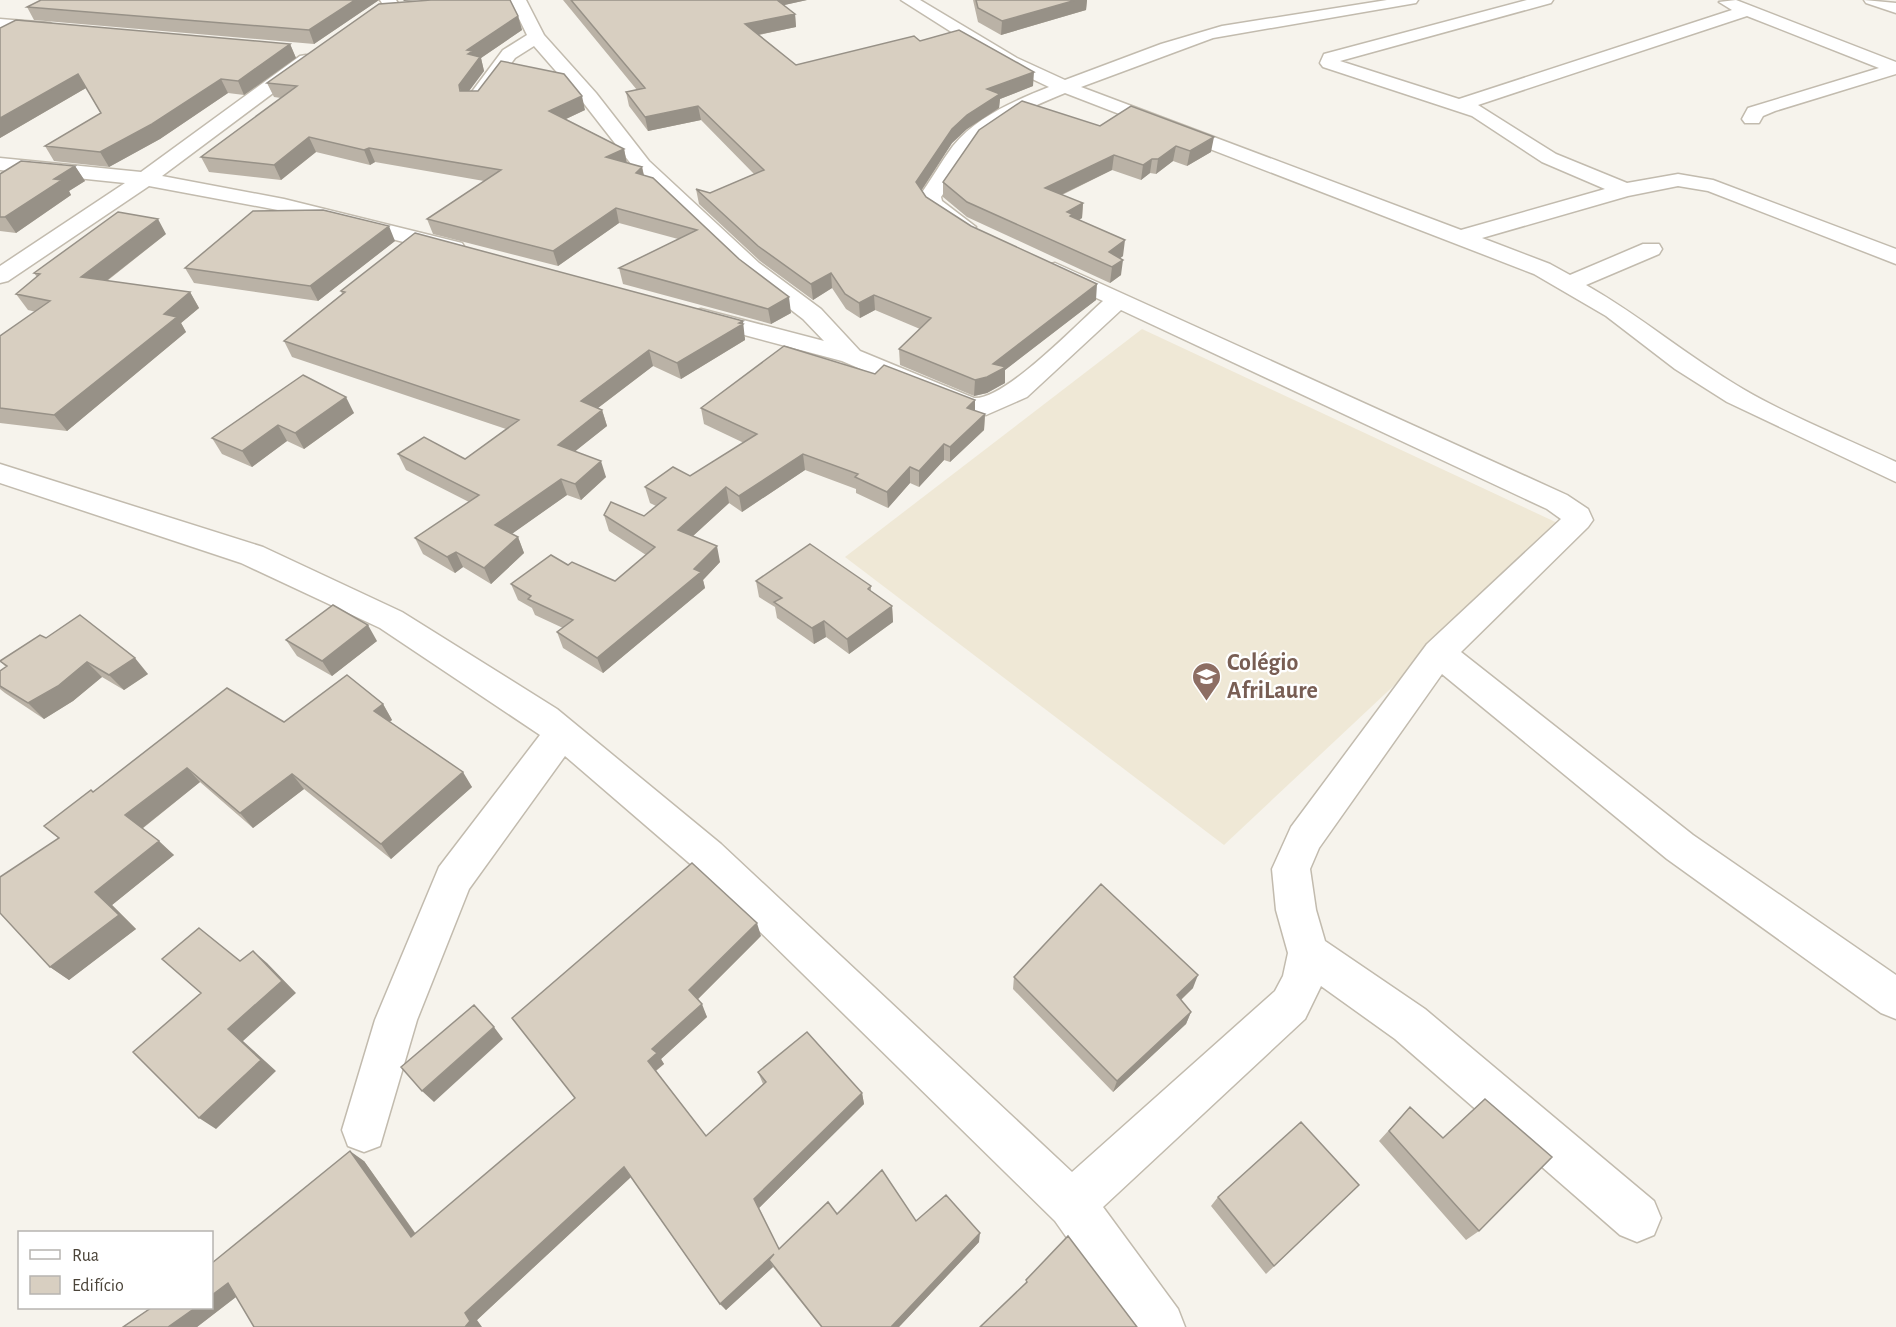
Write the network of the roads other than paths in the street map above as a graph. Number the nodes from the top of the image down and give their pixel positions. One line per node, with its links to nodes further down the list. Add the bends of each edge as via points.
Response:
1 (513, 0): 12 (street)
2 (909, 0): 15 (street, via 1011,62)
3 (1410, 0): 15 (street, via 1220,32 1157,51)
4 (1545, 0): 17 (street, via 1328,60 1338,68)
5 (1724, 0): 9 (street)
6 (1872, 0): 7 (street)
7 (1896, 8)
8 (26, 10): 10 (street)
9 (1748, 10): 14 (street); 17 (street)
10 (0, 24): 11 (street)
11 (71, 30)
12 (536, 37): 16 (street, via 509,54); 34 (street, via 590,97 642,165 751,268 813,314)
13 (294, 50): 20 (street, via 318,51)
14 (1896, 68): 18 (street, via 1768,107 1755,112)
15 (1065, 87): 22 (street); 24 (street, via 975,135 949,164 941,184 930,196 932,204 958,224)
16 (474, 100)
17 (1456, 106): 21 (street, via 1479,112 1569,168)
18 (1752, 119)
19 (0, 164): 20 (street)
20 (145, 178): 23 (street, via 284,205); 30 (street)
21 (1625, 190): 22 (street); 27 (street, via 1678,180 1713,186)
22 (1460, 237): 31 (street)
23 (417, 238): 26 (street); 28 (street)
24 (990, 239)
25 (1651, 249): 31 (street)
26 (473, 253)
27 (1896, 257)
28 (390, 259)
29 (1033, 259): 32 (street)
30 (0, 276)
31 (1569, 284): 36 (street, via 1614,310 1684,364 1736,396)
32 (1118, 300): 34 (street, via 1018,390 986,406 970,406); 37 (street, via 1557,502 1578,516)
33 (676, 309): 34 (street)
34 (851, 356)
35 (0, 473): 38 (street, via 252,555 391,620 545,718)
36 (1896, 473)
37 (1439, 653): 39 (street, via 1304,840 1291,869 1296,910); 40 (street, via 1680,847)
38 (562, 733): 41 (street, via 453,879 396,1020); 42 (street, via 708,856)
39 (1308, 952): 42 (street, via 1304,980 1290,1005); 43 (street, via 1410,1024)
40 (1896, 999)
41 (363, 1130)
42 (1072, 1204): 44 (street)
43 (1637, 1218)
44 (1160, 1327)

